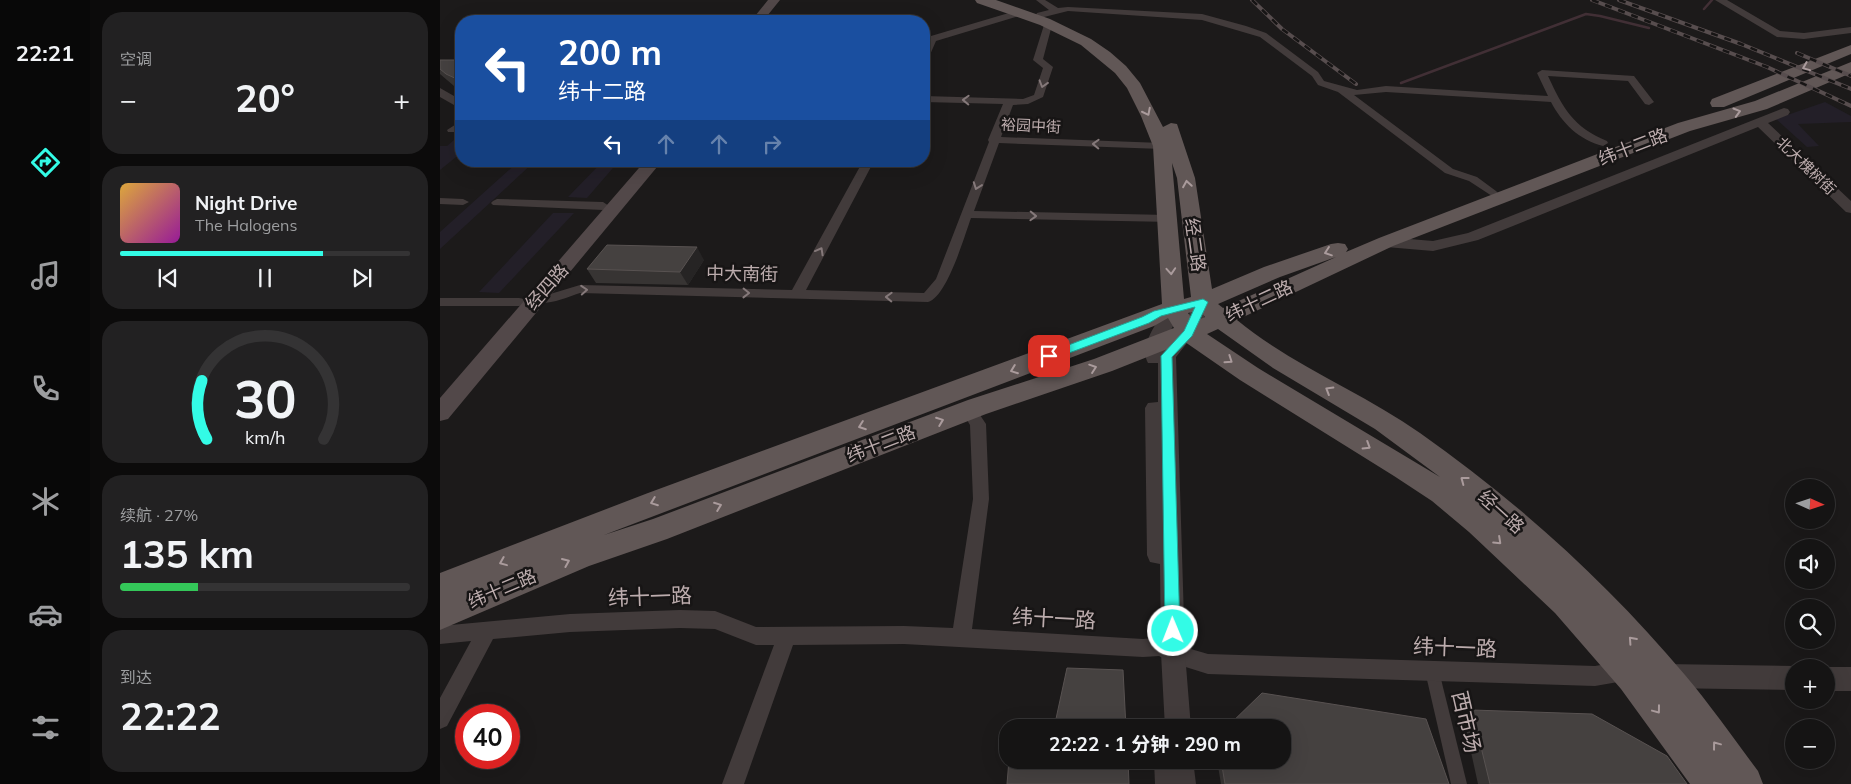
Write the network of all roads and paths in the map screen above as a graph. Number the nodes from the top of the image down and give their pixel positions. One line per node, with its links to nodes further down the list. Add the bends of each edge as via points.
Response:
1 (774, 0): 8 (main road)
2 (785, 0): 9 (main road)
3 (982, 0): 6 (main road, 经二路)
4 (998, 0): 7 (main road, 经二路)
5 (1724, 2): 10 (street, via 1777,34 1804,36)
6 (1019, 13): 7 (main road, 经二路); 11 (street)
7 (1046, 13): 14 (street, via 1068,10 1202,17 1264,35 1315,74 1321,83); 19 (street, one-way to 19, via 1038,60 1048,67 1038,98); 25 (main road, 经二路, one-way to 25, via 1118,67 1134,86); 41 (main road, 经二路, one-way to 7, via 1186,178 1168,120 1142,76 1110,47)
8 (762, 15)
9 (774, 15)
10 (1851, 30)
11 (930, 38)
12 (1851, 49): 29 (main road, 纬十二路, one-way to 29, via 1591,156)
13 (1851, 67): 37 (main road, 纬十二路, one-way to 13, via 1684,127 1762,105)
14 (1341, 90): 17 (street); 29 (street, via 1449,171 1473,179)
15 (440, 92): 18 (street)
16 (930, 99): 19 (street, 裕园中街, one-way to 16)
17 (1554, 99): 20 (street, via 1542,73 1632,78); 24 (street, via 1572,127)
18 (455, 101)
19 (1009, 102): 23 (street, 裕园中街)
20 (1649, 102)
21 (1784, 112): 22 (street)
22 (1761, 123): 34 (street, 北大槐树街); 37 (street, via 1473,237 1433,246)
23 (993, 140): 25 (street, 裕园中街, one-way to 23); 35 (street, one-way to 35)
24 (1603, 143)
25 (1162, 146): 36 (main road, 经二路)
26 (637, 167): 33 (main road, 经四路)
27 (649, 167): 39 (main road, 经四路)
28 (866, 167): 38 (street, 中大南街, one-way to 28)
29 (1492, 193): 41 (main road, 纬十二路, one-way to 41, via 1272,272)
30 (440, 201): 31 (street)
31 (463, 202)
32 (497, 203): 33 (street)
33 (603, 206): 39 (main road, 经四路)
34 (1851, 210)
35 (966, 214): 36 (street, one-way to 36); 38 (street, one-way to 38, via 942,280 928,298)
36 (1168, 219): 42 (main road, 经二路, one-way to 42)
37 (1386, 242): 41 (main road, 纬十二路)
38 (797, 294): 39 (street, 中大南街, one-way to 38, via 580,289)
39 (528, 301): 40 (street, 中大南街); 44 (main road, 经四路); 46 (main road, 经四路)
40 (440, 302)
41 (1212, 310): 42 (main road, 纬十二路); 55 (main road, 经一路, one-way to 41, via 1606,611 1473,487 1408,438 1272,355)
42 (1181, 321): 43 (main road, 纬十二路, via 1177,335); 47 (main road, 纬十二路, one-way to 47, via 1158,313 658,501); 53 (street, via 1167,356); 55 (main road, 经一路, one-way to 55, via 1249,374 1442,493)
43 (1154, 345): 45 (main road, 纬十二路, one-way to 43); 53 (street)
44 (440, 394)
45 (969, 410): 48 (main road, 纬十二路, one-way to 45, via 581,556); 52 (street, via 978,424 981,499)
46 (440, 413)
47 (440, 587)
48 (440, 615)
49 (488, 631): 50 (street, 纬十一路); 51 (street, 纬十一路, via 680,619 716,620 756,636); 59 (street)
50 (440, 635)
51 (787, 636): 52 (street, 纬十一路); 64 (street)
52 (960, 638): 53 (street, 纬十一路)
53 (1167, 650): 54 (street, 纬十一路, via 1208,664); 60 (street); 61 (street)
54 (1432, 671): 55 (street, 纬十一路, via 1595,676 1618,672); 67 (street, 西市场)
55 (1648, 676): 56 (street); 68 (main road, 经一路, one-way to 68); 69 (main road, 经一路, one-way to 55)
56 (1785, 678)
57 (1835, 678): 58 (street)
58 (1851, 679)
59 (440, 719)
60 (1165, 719)
61 (1177, 719)
62 (1168, 769): 65 (street)
63 (1181, 769): 66 (street)
64 (733, 784)
65 (1169, 784)
66 (1182, 784)
67 (1459, 784)
68 (1712, 784)
69 (1745, 784)

